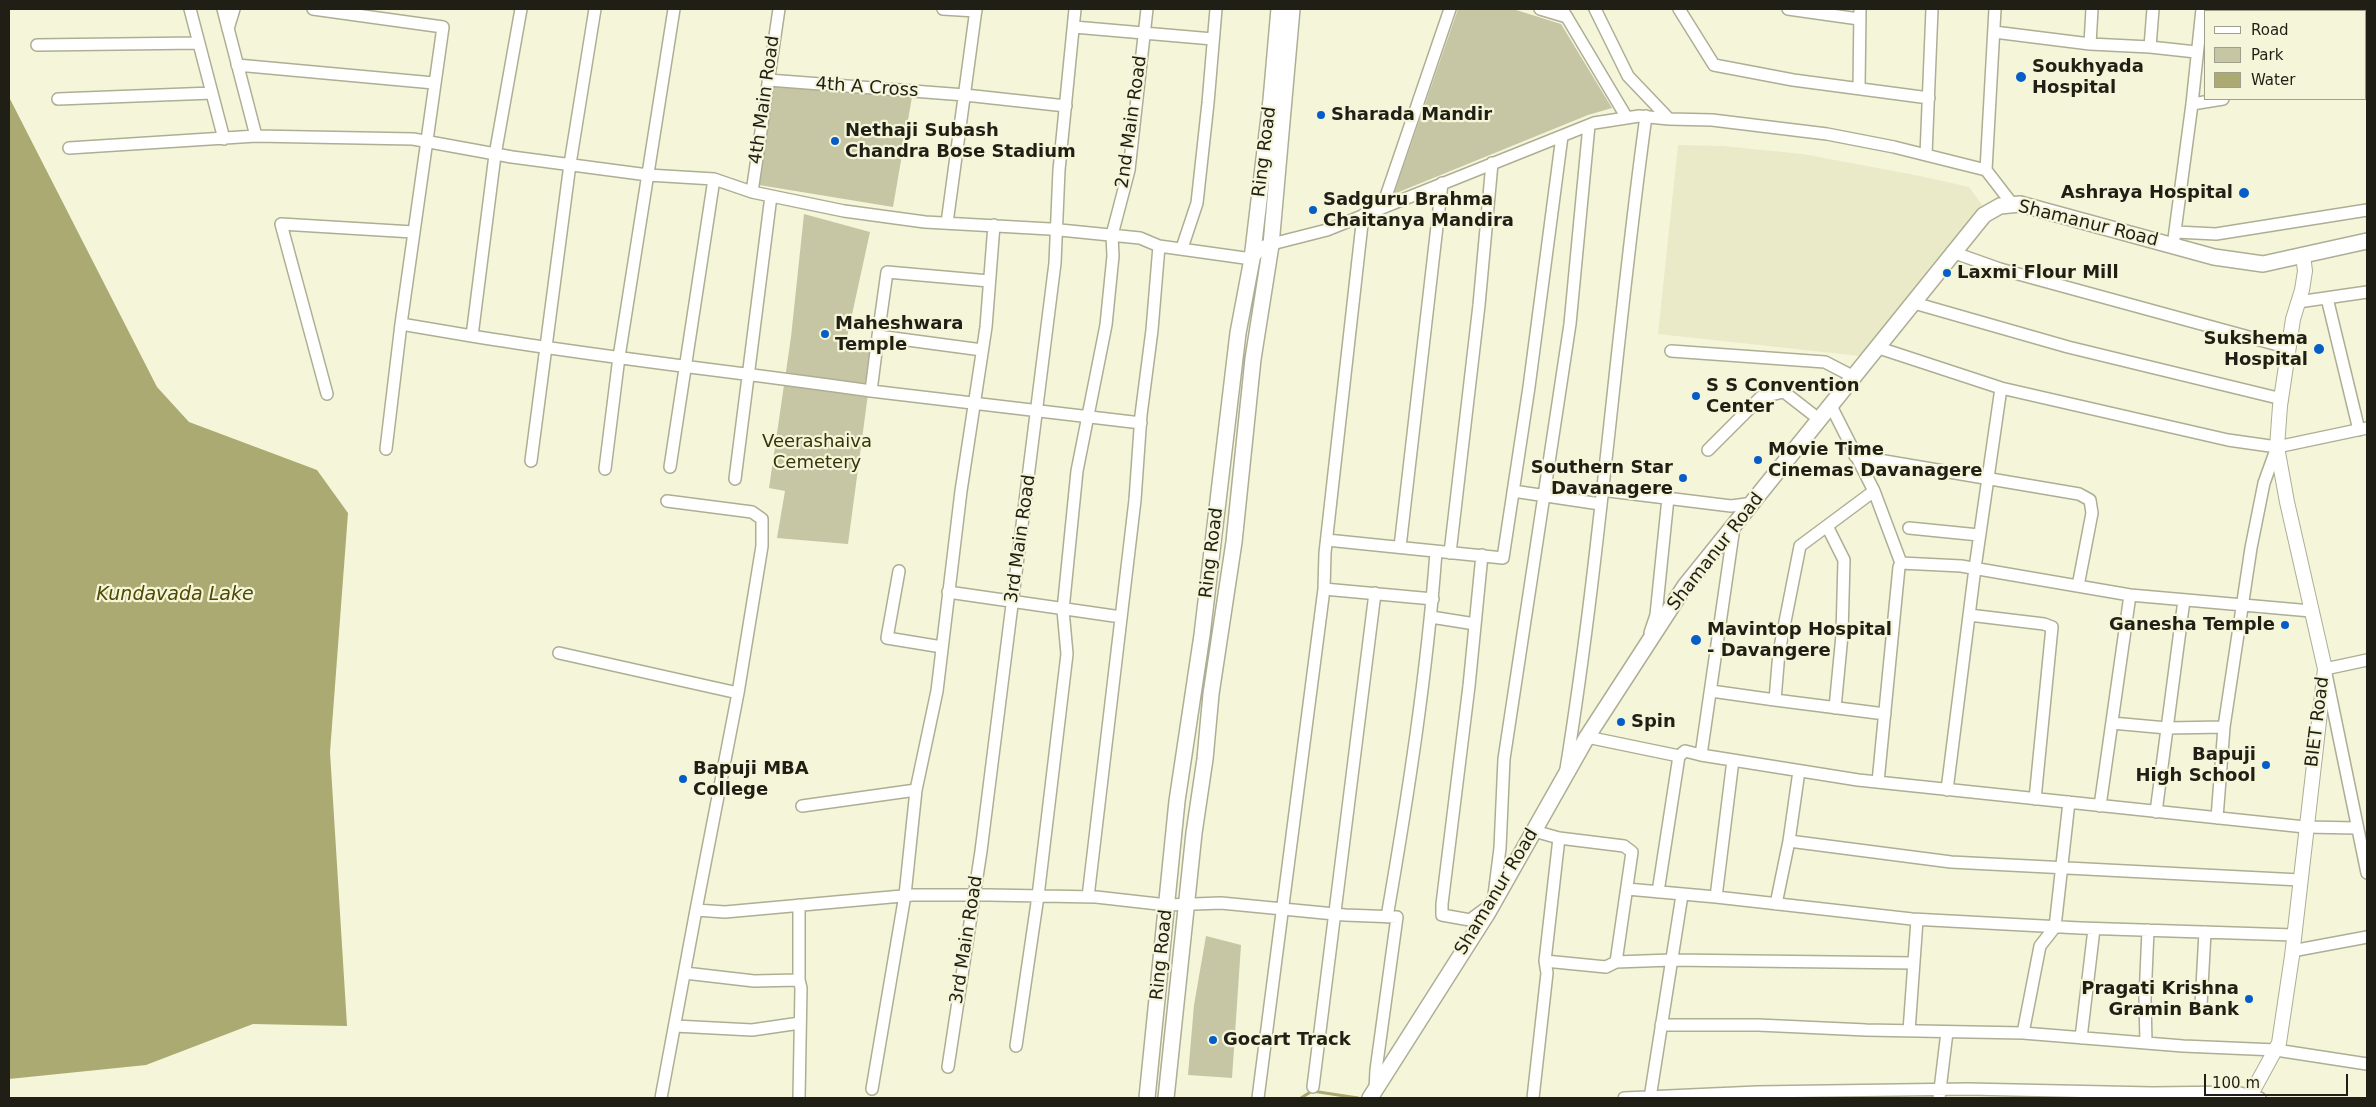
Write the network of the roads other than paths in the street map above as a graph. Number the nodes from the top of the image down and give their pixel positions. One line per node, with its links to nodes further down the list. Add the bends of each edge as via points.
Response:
1 (190, 9): 33 (street)
2 (222, 9): 29 (street)
3 (234, 9): 29 (street)
4 (314, 9): 40 (street, via 443,27)
5 (521, 9): 58 (street)
6 (595, 9): 61 (street)
7 (674, 9): 63 (street)
8 (779, 9): 39 (street, 4th Main Road)
9 (943, 9): 25 (street)
10 (1075, 9): 28 (street, 3rd Main Road)
11 (1147, 9): 30 (street, 2nd Main Road)
12 (1216, 9): 32 (street)
13 (1279, 9): 84 (main road, Ring Road)
14 (1292, 9): 79 (main road, Ring Road)
15 (1450, 9): 69 (street)
16 (1540, 9): 26 (street)
17 (1595, 9): 51 (street, via 1628,76)
18 (1680, 9): 41 (street, via 1714,65)
19 (1788, 9): 27 (street)
20 (1932, 9): 44 (street)
21 (1995, 9): 31 (street)
22 (2092, 9): 34 (street)
23 (2153, 9): 36 (street)
24 (2202, 9): 37 (street)
25 (976, 10): 43 (street)
26 (1564, 13): 50 (street)
27 (1860, 14): 41 (street)
28 (1074, 27): 30 (street); 48 (street, 3rd Main Road)
29 (228, 29): 38 (street)
30 (1144, 31): 32 (street); 76 (street, 2nd Main Road, via 1129,170)
31 (1994, 32): 34 (street); 62 (street)
32 (1213, 39): 81 (street, via 1197,203)
33 (199, 43): 35 (street); 42 (street)
34 (2090, 44): 36 (street)
35 (37, 45)
36 (2150, 47): 37 (street)
37 (2196, 52): 47 (street)
38 (237, 65): 40 (street); 53 (street)
39 (768, 80): 43 (street, 4th A Cross); 66 (street, 4th Main Road)
40 (434, 83): 56 (street)
41 (1859, 88): 44 (street)
42 (212, 93): 45 (street); 55 (street)
43 (965, 95): 48 (street, 4th A Cross); 72 (street)
44 (1929, 98): 59 (street)
45 (58, 99)
46 (2217, 100): 47 (street)
47 (2192, 104): 77 (street)
48 (1066, 106): 74 (street, 3rd Main Road)
49 (1646, 116): 50 (street); 51 (street); 122 (street)
50 (1627, 118): 52 (street)
51 (1669, 119): 59 (street, via 1712,120 1827,134)
52 (1589, 125): 54 (street); 125 (street, via 1570,324)
53 (256, 136): 55 (street); 56 (street, via 413,139)
54 (1562, 136): 60 (street); 123 (street)
55 (224, 138): 57 (street)
56 (427, 142): 58 (street); 75 (street)
57 (69, 148)
58 (495, 155): 61 (street); 91 (street)
59 (1926, 155): 62 (street)
60 (1492, 163): 65 (street); 137 (street)
61 (570, 164): 63 (street); 94 (street)
62 (1986, 170): 68 (street)
63 (648, 175): 64 (street); 98 (street)
64 (714, 179): 66 (street); 99 (street)
65 (1442, 184): 69 (street); 135 (street)
66 (752, 192): 67 (street)
67 (771, 196): 72 (street, via 844,211); 100 (street)
68 (2013, 205): 77 (main road, Shamanur Road); 82 (main road, Shamanur Road, via 2000,206 1984,215)
69 (1382, 208): 71 (street)
70 (2367, 210): 77 (street)
71 (1363, 215): 79 (street, via 1327,230); 134 (street)
72 (947, 223): 73 (street)
73 (994, 226): 74 (street); 85 (street)
74 (1055, 230): 76 (street); 108 (street, 3rd Main Road, via 1055,262)
75 (413, 232): 90 (street); 104 (street, via 281,224)
76 (1112, 235): 80 (street, via 1140,238); 109 (street, 2nd Main Road, via 1106,325)
77 (2175, 239): 83 (main road, Shamanur Road, via 2214,257 2263,264)
78 (2367, 241): 83 (main road, Shamanur Road)
79 (1271, 245): 84 (street, via 1264,246); 205 (main road, Ring Road, via 1254,359 1234,542 1211,694)
80 (1159, 246): 81 (street); 111 (street)
81 (1182, 248): 84 (street)
82 (1952, 252): 89 (main road, Shamanur Road); 95 (street, via 2018,274)
83 (2303, 254): 88 (street, BIET Road, via 2306,271)
84 (1252, 259): 204 (main road, Ring Road, via 1232,376 1202,635 1177,801)
85 (989, 281): 92 (street, via 888,272); 96 (street)
86 (2367, 292): 87 (street)
87 (2327, 298): 88 (street); 112 (street)
88 (2298, 302): 95 (street, BIET Road)
89 (1914, 303): 93 (main road, Shamanur Road); 105 (street, via 2068,347)
90 (401, 324): 91 (street); 114 (street)
91 (472, 336): 94 (street)
92 (878, 336): 96 (street); 103 (street)
93 (1876, 347): 101 (main road, Shamanur Road); 102 (street)
94 (546, 348): 98 (street); 117 (street)
95 (2289, 348): 105 (street, BIET Road)
96 (982, 350): 106 (street)
97 (1671, 351): 101 (street, via 1825,362)
98 (619, 357): 99 (street); 119 (street)
99 (684, 365): 100 (street); 118 (street)
100 (748, 373): 103 (street); 121 (street)
101 (1854, 377): 107 (main road, Shamanur Road)
102 (2001, 388): 113 (street, via 2184,431); 120 (street)
103 (871, 391): 106 (street)
104 (327, 394)
105 (2282, 399): 113 (street, BIET Road)
106 (974, 403): 108 (street); 144 (street)
107 (1831, 406): 110 (main road, Shamanur Road); 116 (street)
108 (1036, 410): 109 (street); 148 (street, 3rd Main Road)
109 (1087, 416): 111 (street); 151 (street, 2nd Main Road, via 1077,471)
110 (1820, 420): 115 (street, via 1784,392 1761,397); 128 (main road, Shamanur Road)
111 (1141, 423): 155 (street)
112 (2363, 429): 113 (street)
113 (2277, 446): 150 (street, via 2250,548); 152 (street, BIET Road)
114 (386, 449)
115 (1708, 450)
116 (1855, 456): 120 (street); 124 (street)
117 (531, 461)
118 (670, 467)
119 (605, 469)
120 (1988, 478): 133 (street); 142 (street, via 2079,494 2090,500 2092,513)
121 (735, 479)
122 (1602, 490): 126 (street); 129 (street)
123 (1513, 491): 125 (street); 138 (street, via 1503,558)
124 (1874, 492): 130 (street); 139 (street)
125 (1544, 495): 129 (street); 201 (street, via 1504,759 1500,848)
126 (1668, 498): 128 (street, via 1731,506); 158 (street, via 1656,615)
127 (667, 501): 163 (street, via 752,512 762,519 762,546)
128 (1754, 503): 131 (main road, Shamanur Road)
129 (1600, 504): 175 (street, via 1584,650)
130 (1827, 526): 164 (street, via 1800,546 1780,652); 165 (street, via 1844,560 1842,635)
131 (1734, 527): 158 (main road, Shamanur Road, via 1685,586); 162 (street)
132 (1909, 528): 133 (street)
133 (1980, 535): 140 (street)
134 (1327, 540): 135 (street); 143 (street)
135 (1400, 547): 136 (street)
136 (1436, 552): 137 (street); 147 (street)
137 (1450, 552): 138 (street)
138 (1482, 555): 156 (street)
139 (1901, 563): 140 (street); 166 (street)
140 (1975, 568): 142 (street); 153 (street)
141 (899, 571): 157 (street, via 887,638)
142 (2078, 586): 146 (street)
143 (1324, 589): 145 (street); 206 (street)
144 (948, 592): 148 (street); 157 (street)
145 (1375, 593): 147 (street); 208 (street)
146 (2130, 594): 149 (street); 167 (street)
147 (1433, 599): 154 (street)
148 (1012, 600): 151 (street); 195 (street, 3rd Main Road)
149 (2184, 600): 150 (street); 169 (street)
150 (2243, 605): 152 (street); 168 (street)
151 (1063, 610): 155 (street); 198 (street, 2nd Main Road, via 1067,654)
152 (2311, 611): 161 (street, BIET Road)
153 (1969, 614): 178 (street); 179 (street, via 2052,627)
154 (1431, 617): 156 (street); 209 (street)
155 (1122, 618): 199 (street)
156 (1475, 624): 201 (street, via 1442,915 1470,920)
157 (942, 647): 177 (street, via 937,691)
158 (1644, 652): 170 (main road, Shamanur Road)
159 (559, 653): 163 (street)
160 (2367, 660): 161 (street)
161 (2325, 669): 185 (street, BIET Road); 186 (street)
162 (1711, 691): 164 (street); 171 (street)
163 (738, 693): 207 (street)
164 (1775, 700): 165 (street)
165 (1835, 708): 166 (street)
166 (1885, 714): 176 (street)
167 (2112, 723): 169 (street); 182 (street)
168 (2224, 727): 169 (street); 184 (street)
169 (2167, 728): 183 (street)
170 (1587, 737): 172 (street); 175 (main road, Shamanur Road)
171 (1701, 755): 172 (street, via 1685,751); 173 (street)
172 (1679, 756): 194 (street)
173 (1733, 760): 174 (street); 200 (street)
174 (1799, 771): 176 (street); 189 (street)
175 (1565, 778): 187 (main road, Shamanur Road)
176 (1878, 782): 178 (street)
177 (916, 790): 181 (street); 197 (street)
178 (1947, 790): 179 (street)
179 (2035, 799): 180 (street)
180 (2069, 802): 182 (street); 190 (street)
181 (802, 806)
182 (2100, 806): 183 (street)
183 (2156, 812): 184 (street)
184 (2217, 818): 185 (street)
185 (2305, 827): 186 (street); 192 (street, BIET Road)
186 (2357, 828): 191 (street)
187 (1534, 831): 188 (street); 201 (main road, Shamanur Road)
188 (1558, 838): 193 (street, via 1624,846 1632,852); 219 (street)
189 (1789, 841): 190 (street, via 1952,862); 202 (street)
190 (2062, 867): 192 (street); 211 (street)
191 (2367, 873)
192 (2300, 880): 215 (street, BIET Road)
193 (1627, 889): 194 (street); 220 (street)
194 (1658, 892): 196 (street)
195 (974, 895): 197 (street); 198 (street); 236 (street, 3rd Main Road)
196 (1682, 895): 200 (street); 218 (street)
197 (904, 896): 203 (street); 238 (street)
198 (1038, 896): 199 (street); 233 (street, 2nd Main Road)
199 (1088, 897): 204 (street)
200 (1716, 897): 202 (street)
201 (1493, 903): 239 (main road, Shamanur Road)
202 (1776, 904): 210 (street)
203 (799, 905): 207 (street, via 725,912); 223 (street)
204 (1167, 905): 205 (street); 252 (main road, Ring Road)
205 (1188, 906): 206 (street, via 1221,903); 253 (main road, Ring Road)
206 (1283, 909): 208 (street); 254 (street)
207 (696, 910): 222 (street)
208 (1334, 914): 209 (street); 237 (street)
209 (1387, 917): 239 (street, via 1397,917)
210 (1917, 920): 211 (street); 221 (street)
211 (2055, 927): 212 (street); 230 (street, via 2040,946)
212 (2094, 929): 213 (street); 231 (street)
213 (2148, 930): 214 (street); 232 (street)
214 (2206, 932): 215 (street); 224 (street)
215 (2294, 935): 217 (street, BIET Road)
216 (2367, 938): 217 (street)
217 (2292, 952): 234 (street, BIET Road)
218 (1671, 960): 220 (street); 221 (street); 226 (street)
219 (1545, 961): 220 (street, via 1606,967); 255 (street, via 1547,973)
220 (1616, 962)
221 (1914, 963): 228 (street)
222 (685, 973): 223 (street, via 754,981); 227 (street)
223 (799, 980): 225 (street)
224 (2201, 1005)
225 (800, 1024): 227 (street, via 752,1030); 251 (street)
226 (1661, 1025): 228 (street); 257 (street)
227 (675, 1026): 250 (street)
228 (1909, 1031): 229 (street)
229 (1947, 1032): 230 (street); 240 (street)
230 (2023, 1033): 231 (street)
231 (2081, 1038): 232 (street)
232 (2146, 1043): 234 (street)
233 (1016, 1046)
234 (2276, 1050): 235 (street); 249 (street, BIET Road)
235 (2367, 1064)
236 (948, 1067)
237 (1313, 1087)
238 (872, 1089)
239 (1373, 1094)
240 (1940, 1094): 241 (street); 244 (street)
241 (1983, 1094): 245 (street)
242 (1776, 1095): 243 (street); 248 (street)
243 (1826, 1095): 244 (street)
244 (1882, 1095)
245 (2033, 1095): 246 (street)
246 (2079, 1095): 247 (street)
247 (2130, 1095): 249 (street, via 2236,1092)
248 (1726, 1096): 257 (street)
249 (2253, 1097)
250 (661, 1098)
251 (798, 1098)
252 (1146, 1098)
253 (1166, 1098)
254 (1258, 1098)
255 (1533, 1098)
256 (1624, 1098): 257 (street)
257 (1650, 1098)

